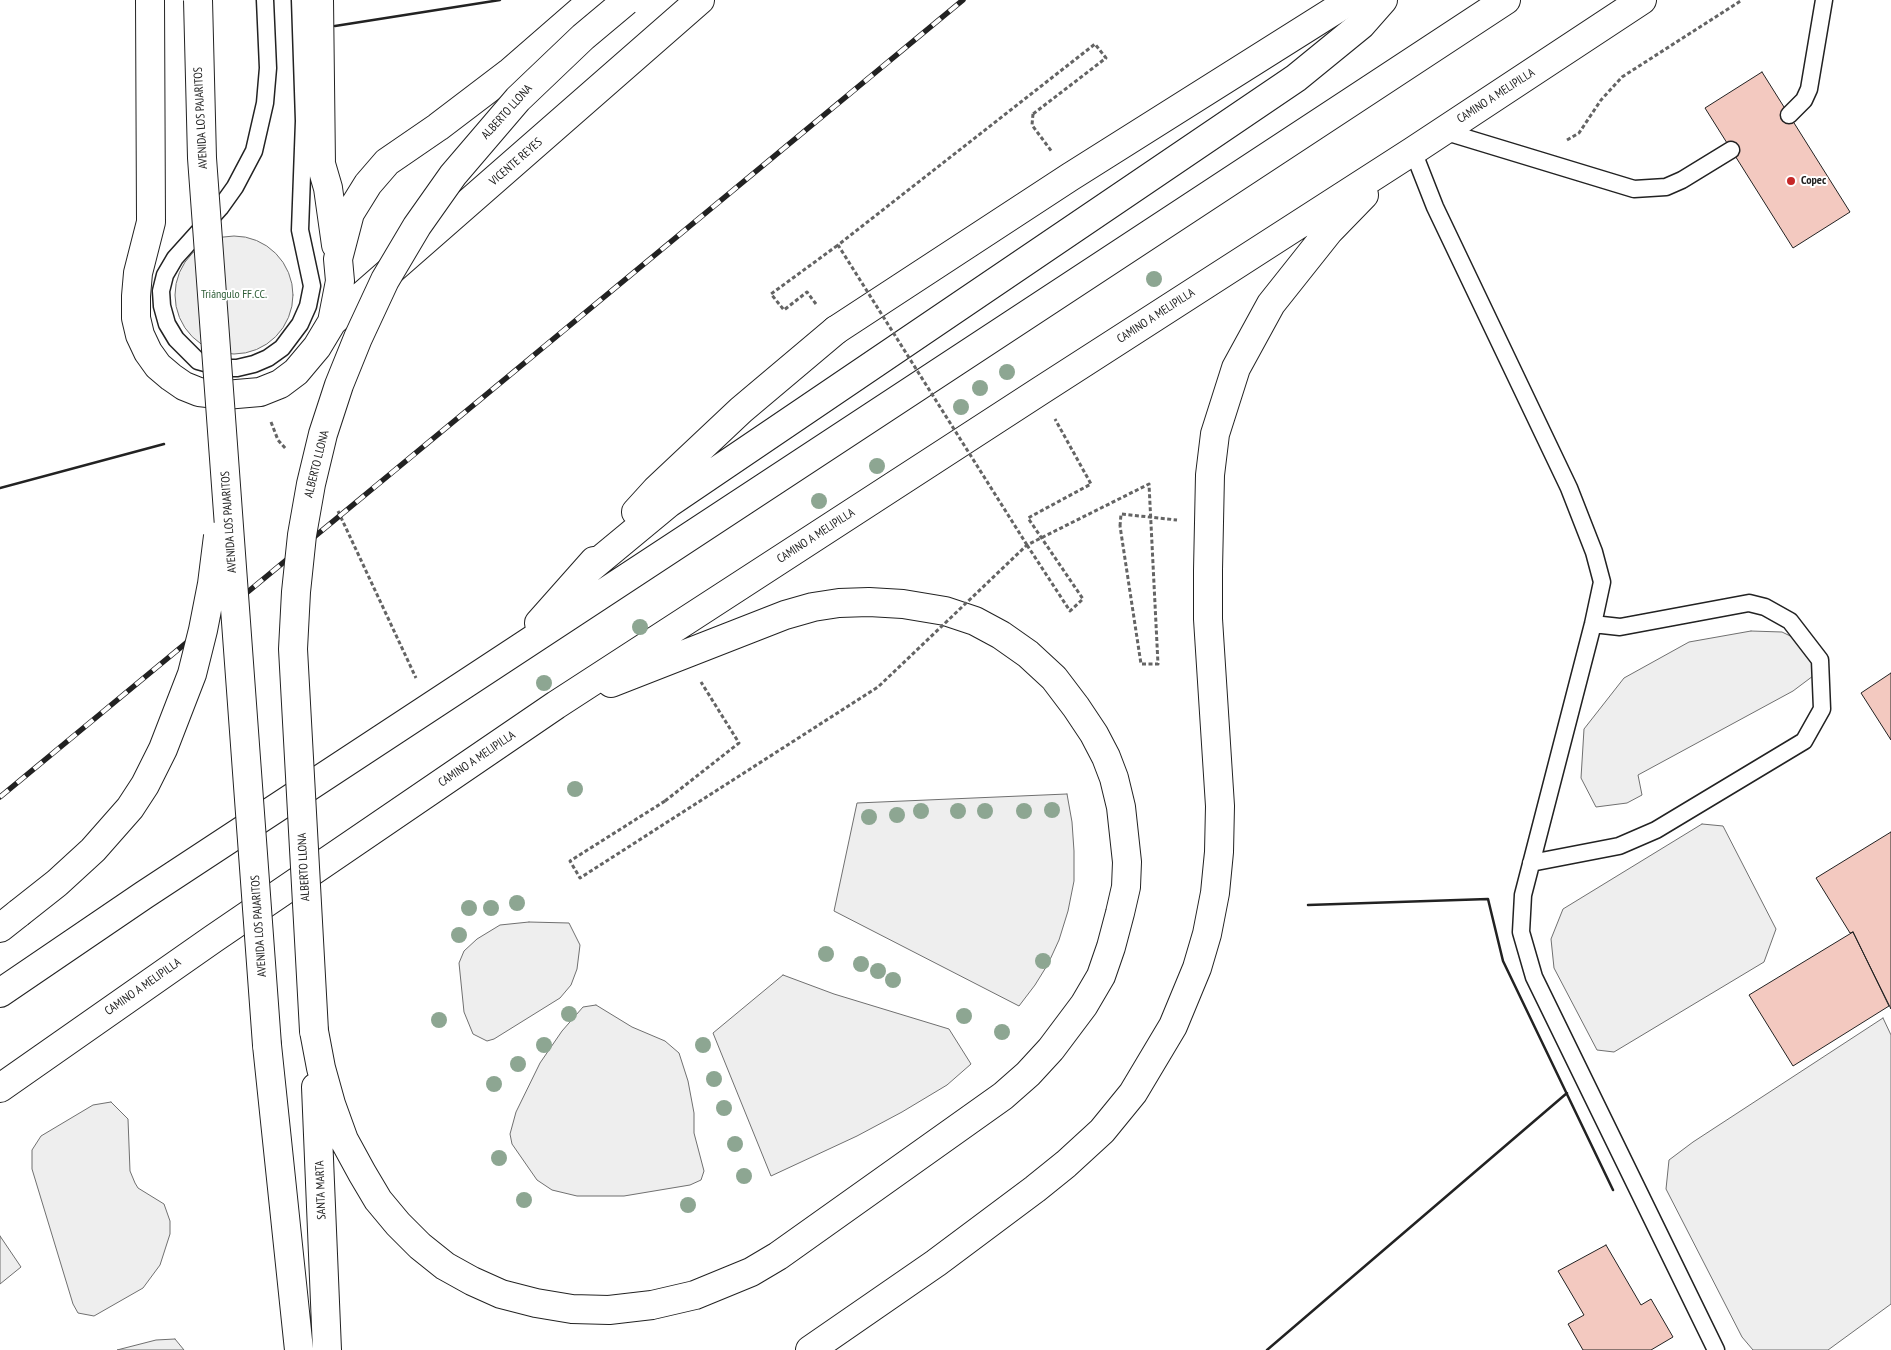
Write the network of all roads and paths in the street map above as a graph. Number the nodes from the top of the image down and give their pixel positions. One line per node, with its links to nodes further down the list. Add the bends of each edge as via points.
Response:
1 (150, 0): 26 (main road, via 151,222 138,273 136,318 140,335 158,366 184,386 225,395)
2 (198, 0): 27 (main road, AVENIDA LOS PAJARITOS, bridge, via 202,158)
3 (265, 0): 4 (lane, via 268,68 265,103 254,151 220,208 175,258 165,275 161,291 167,324 176,339 198,361 223,368 254,364 282,348 300,324 308,306 312,286 300,230 304,121)
4 (300, 0)
5 (319, 0): 22 (main road, via 321,164 328,188)
6 (593, 0): 22 (main road, ALBERTO LLONA, via 510,73 387,162 350,213)
7 (627, 0): 41 (main road, ALBERTO LLONA, bridge, via 518,98 453,175 417,226 385,280 358,338 324,434 302,534 293,649)
8 (700, 0): 24 (main road, VICENTE REYES)
9 (1351, 0): 20 (main road)
10 (1383, 0): 32 (main road, via 1361,25 1296,78 669,503)
11 (1506, 0): 34 (main road)
12 (1642, 0): 16 (main road, CAMINO A MELIPILLA)
13 (1742, 0): 19 (path, via 1622,77 1601,100 1579,133)
14 (1824, 0): 15 (lane, via 1809,89 1804,100)
15 (1789, 115)
16 (1443, 131): 18 (main road, CAMINO A MELIPILLA); 19 (lane)
17 (1732, 150): 19 (lane, via 1682,180 1648,190 1634,189)
18 (1413, 151): 25 (main road, CAMINO A MELIPILLA); 30 (main road, via 1329,231 1271,304 1257,329 1236,368 1215,434); 33 (lane, via 1435,207 1569,488 1594,552 1602,582)
19 (1536, 158)
20 (1070, 177): 21 (path, bridge, via 1032,125 1033,114 1106,58 1095,44); 32 (main road, via 836,330 741,410 656,490)
21 (838, 245): 23 (path, via 771,294 784,310); 31 (path, bridge)
22 (339, 270): 24 (main road, ALBERTO LLONA)
23 (807, 292)
24 (332, 322): 26 (main road, via 296,372 280,384)
25 (1040, 391): 31 (path, via 1091,484 1028,518 1083,599 1070,611); 36 (main road, CAMINO A MELIPILLA)
26 (260, 392): 28 (path, via 278,440)
27 (224, 455): 39 (main road, bridge, via 218,538 203,630 192,674 163,749 145,785 112,830 57,883); 43 (main road, AVENIDA LOS PAJARITOS, bridge, via 267,1045)
28 (290, 455)
29 (335, 507): 37 (path)
30 (1208, 524): 31 (path, bridge, via 1121,514 1120,526 1141,664 1158,664 1148,484); 45 (main road, via 1208,619 1220,806 1219,852 1207,934 1173,1026 1133,1093 1102,1131 1066,1164 936,1263)
31 (1028, 545): 35 (path, bridge, via 878,687 580,878 570,861 665,801 739,743)
32 (582, 575): 34 (main road)
33 (1593, 624): 38 (lane); 38 (lane, via 1620,627 1749,603 1765,607 1790,621 1820,660 1822,709 1804,742 1656,830 1619,846)
34 (511, 654): 37 (main road)
35 (681, 655): 36 (main road); 41 (main road, via 813,607 878,602 921,606 975,621 1028,654 1054,678 1094,734 1114,778 1125,832 1126,887 1112,947 1101,976 1067,1029 1028,1074 987,1107 751,1272 694,1295 652,1305 609,1310 572,1309 501,1294 472,1281 439,1261 398,1224 378,1200 344,1140 320,1068)
36 (556, 705): 42 (main road, CAMINO A MELIPILLA)
37 (430, 708): 40 (main road)
38 (1531, 863): 46 (lane, via 1523,895 1521,932 1534,977)
39 (10, 921)
40 (0, 993)
41 (314, 1031): 44 (main road, SANTA MARTA)
42 (0, 1088)
43 (299, 1350)
44 (327, 1350)
45 (810, 1350)
46 (1716, 1350)

